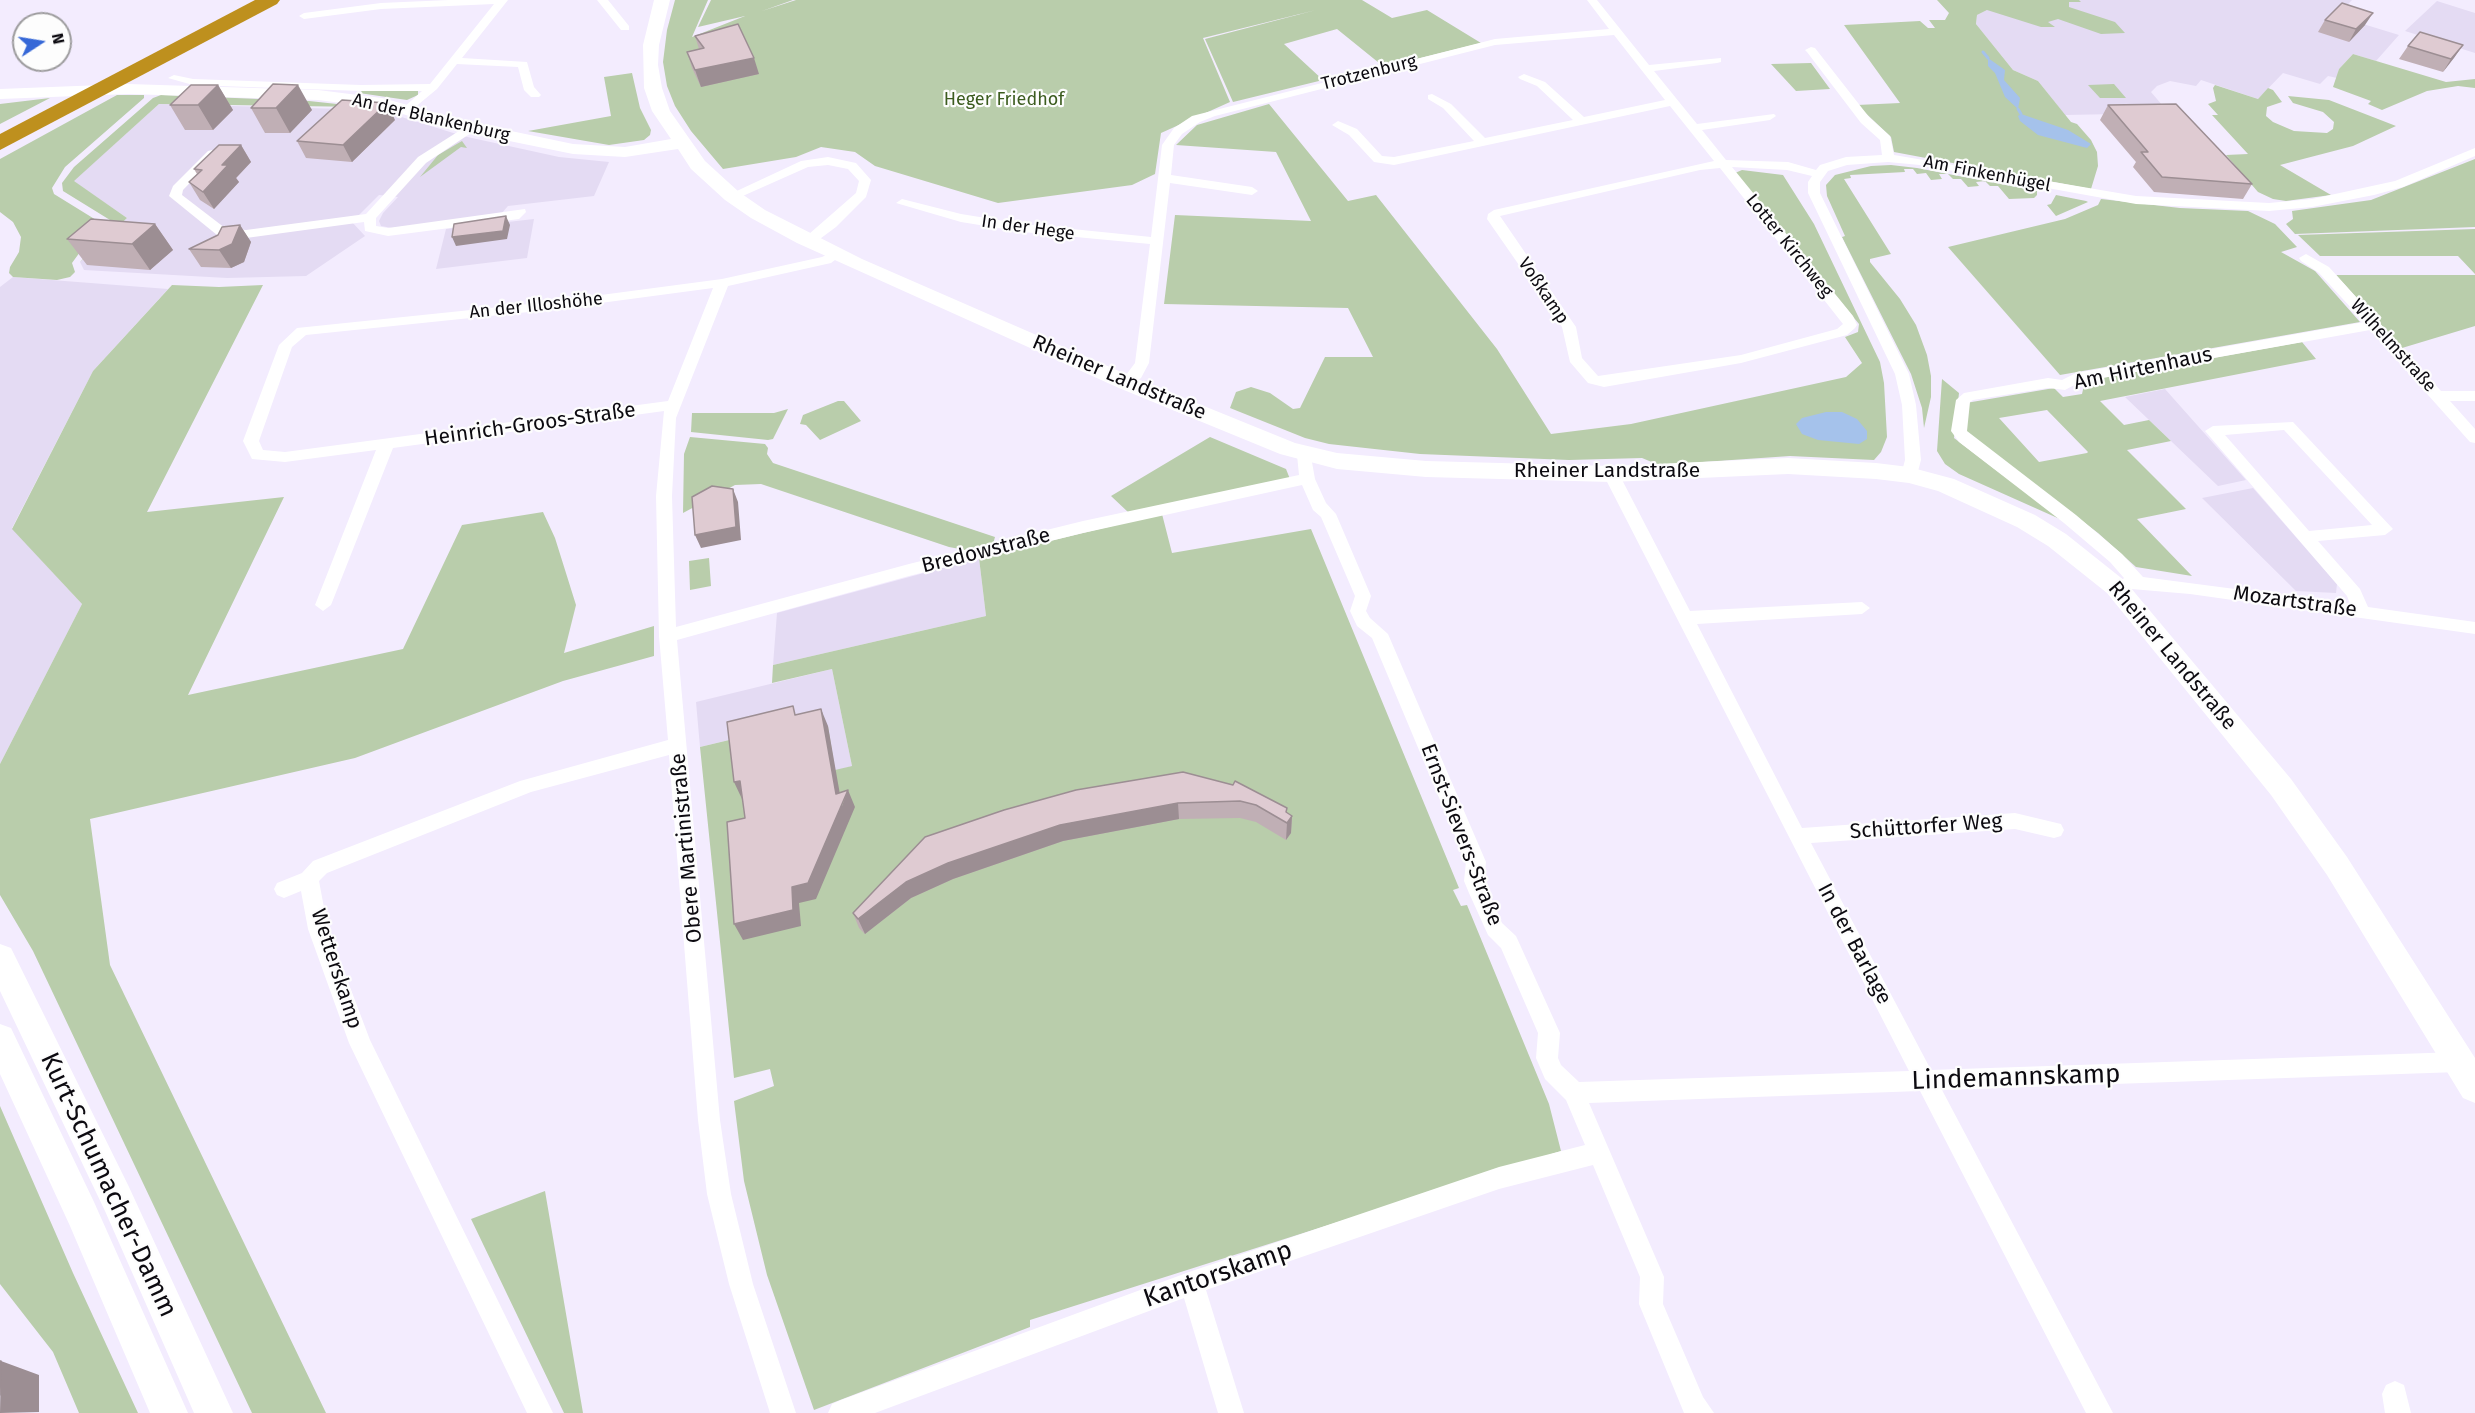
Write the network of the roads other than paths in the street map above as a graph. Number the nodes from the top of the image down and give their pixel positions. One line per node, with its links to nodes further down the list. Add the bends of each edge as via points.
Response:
1 (251, 0): 17 (highway)
2 (270, 0): 17 (highway, via 115,84)
3 (602, 0): 8 (street)
4 (662, 0): 30 (street, Rheiner Landstraße, via 651,45 652,88)
5 (1592, 0): 9 (street, Lotter Kirchweg)
6 (502, 1): 7 (street, via 381,6); 12 (street)
7 (304, 16)
8 (625, 28)
9 (1617, 32): 13 (street, Lotter Kirchweg); 38 (street, Trotzenburg, via 1495,42 1210,114 1196,119 1174,136 1168,146)
10 (1811, 50): 35 (street, via 1865,120 1886,139)
11 (1716, 60): 13 (street)
12 (454, 61): 16 (street); 19 (street, via 523,64 528,88)
13 (1646, 69): 21 (street, Lotter Kirchweg)
14 (1524, 77): 24 (street, via 1541,84)
15 (174, 78): 16 (street, An der Blankenburg, via 193,82)
16 (433, 87): 22 (street)
17 (92, 91): 28 (highway, via 69,98); 31 (highway); 33 (highway, via 68,114)
18 (0, 94): 22 (street, An der Blankenburg, via 128,89 243,92 351,98)
19 (535, 95)
20 (1432, 97): 29 (street, via 1447,106)
21 (1673, 102): 24 (street); 27 (street, Lotter Kirchweg)
22 (408, 110): 26 (street, An der Blankenburg)
23 (1770, 116): 27 (street)
24 (1581, 121): 29 (street)
25 (1338, 125): 29 (street, via 1353,132 1378,159 1394,161)
26 (470, 128): 30 (street, An der Blankenburg, via 597,152 650,150); 43 (street, via 422,160)
27 (1694, 128): 36 (street, Lotter Kirchweg)
28 (0, 133)
29 (1482, 142)
30 (681, 143): 40 (street, Rheiner Landstraße, via 698,165)
31 (0, 144)
32 (226, 147): 43 (street, via 209,156 177,189 175,196 222,232 246,234)
33 (0, 150)
34 (2475, 152): 35 (street, Am Finkenhügel, via 2370,192 2312,203 2258,207 2136,200)
35 (1888, 158): 37 (street, Am Finkenhügel, via 1846,161)
36 (1723, 164): 37 (street, Lotter Kirchweg, via 1788,166); 50 (street, Lotter Kirchweg, via 1848,319 1851,325); 50 (street, Voßkamp, via 1499,211 1493,219 1569,327 1575,358 1593,380 1604,382 1741,359)
37 (1817, 174): 60 (street, via 1814,193 1902,374 1909,405 1913,460)
38 (1164, 178): 39 (street); 45 (street, Trotzenburg)
39 (1252, 191)
40 (732, 196): 44 (street, Rheiner Landstraße); 44 (street, via 805,164 828,161 852,166 865,180 862,194)
41 (902, 203): 45 (street, In der Hege, via 1034,230)
42 (520, 212): 43 (street, via 514,216 388,232 370,228)
43 (370, 217)
44 (808, 241): 46 (street, Rheiner Landstraße)
45 (1155, 241): 51 (street, Trotzenburg, via 1142,363)
46 (836, 254): 48 (street, An der Illoshöhe, via 826,260); 51 (street, Rheiner Landstraße)
47 (2306, 258): 49 (street, Wilhelmstraße, via 2324,270)
48 (722, 283): 52 (street, An der Illoshöhe, via 548,306 302,331 286,345); 55 (street, Obere Martinistraße)
49 (2373, 326): 53 (street, Wilhelmstraße); 63 (street, Am Hirtenhaus, via 2076,378 2065,386 2048,383 1963,400 1959,431 1964,438 2116,558)
50 (1847, 329)
51 (1128, 383): 58 (street, Rheiner Landstraße)
52 (269, 391): 57 (street, Heinrich-Groos-Straße, via 251,441 257,455 285,457)
53 (2437, 396): 54 (street); 56 (street, Wilhelmstraße)
54 (2475, 396)
55 (674, 405): 57 (street, Heinrich-Groos-Straße); 69 (street, Obere Martinistraße, via 669,418 664,496)
56 (2475, 438)
57 (386, 445): 64 (street)
58 (1305, 455): 59 (street, Rheiner Landstraße, via 1425,469); 61 (street, Ernst-Sievers-Straße)
59 (1611, 474): 60 (street, Rheiner Landstraße, via 1798,466); 67 (street, In der Barlage)
60 (1910, 475): 63 (street, Rheiner Landstraße, via 1974,495 2026,521)
61 (1307, 479): 69 (street, Bredowstraße, via 1083,527); 80 (street, Ernst-Sievers-Straße, via 1319,506 1328,514 1363,596 1358,611 1363,621 1379,634 1476,862 1474,881 1479,893 1495,929 1509,942 1549,1033 1547,1058 1553,1072)
62 (2304, 537): 62 (street, via 2257,483 2213,431 2288,425 2385,529); 66 (street, via 2354,593)
63 (2127, 585): 66 (street, Mozartstraße); 77 (street, Rheiner Landstraße, via 2337,866)
64 (323, 605)
65 (1862, 608): 67 (street)
66 (2361, 612): 68 (street, Mozartstraße)
67 (1685, 618): 72 (street, In der Barlage)
68 (2475, 627)
69 (668, 636): 70 (street, Obere Martinistraße)
70 (678, 745): 73 (street, Wetterskamp, via 527,786 320,867); 86 (street, Obere Martinistraße, via 709,1120 719,1194 741,1284)
71 (2054, 830): 72 (street, Schüttorfer Weg, via 2015,821)
72 (1797, 836): 78 (street, In der Barlage)
73 (309, 879): 74 (street); 85 (street, Wetterskamp, via 318,929 360,1043)
74 (284, 889)
75 (0, 958): 84 (street, Kurt-Schumacher-Damm, via 117,1199)
76 (0, 1039): 83 (street, Kurt-Schumacher-Damm)
77 (2458, 1062): 78 (street, Lindemannskamp); 79 (street, Rheiner Landstraße)
78 (1926, 1082): 80 (street, Lindemannskamp); 90 (street, In der Barlage)
79 (2475, 1087)
80 (1574, 1093): 81 (street, Ernst-Sievers-Straße)
81 (1599, 1152): 82 (street, Kantorskamp, via 1499,1179); 89 (street, Ernst-Sievers-Straße, via 1652,1276 1651,1305 1694,1406)
82 (1192, 1283): 87 (street, Kantorskamp); 88 (street)
83 (169, 1413)
84 (214, 1413)
85 (540, 1413)
86 (783, 1413)
87 (841, 1413)
88 (1231, 1413)
89 (1701, 1413)
90 (2100, 1413)

